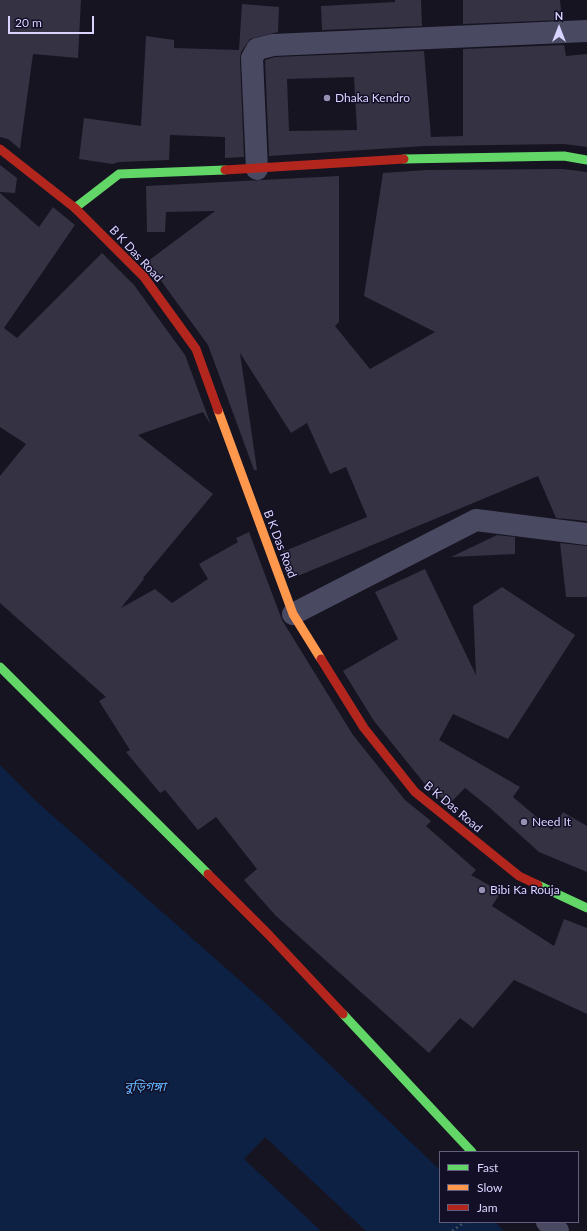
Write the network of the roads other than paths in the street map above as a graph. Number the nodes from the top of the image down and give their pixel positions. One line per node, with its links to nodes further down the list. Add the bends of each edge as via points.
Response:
1 (587, 31): 4 (street, via 273,45 257,49 252,58)
2 (0, 148): 5 (street, B K Das Road)
3 (587, 160): 4 (street, via 564,156 425,158)
4 (257, 169): 5 (street, via 119,174)
5 (75, 208): 7 (street, B K Das Road, via 144,277 196,349)
6 (587, 534): 7 (street, via 476,520)
7 (293, 614): 9 (street, B K Das Road, via 364,728 415,792 519,876)
8 (0, 667): 10 (street, via 269,935)
9 (587, 908)
10 (471, 1151)
11 (548, 1223): 12 (street)
12 (558, 1231)

